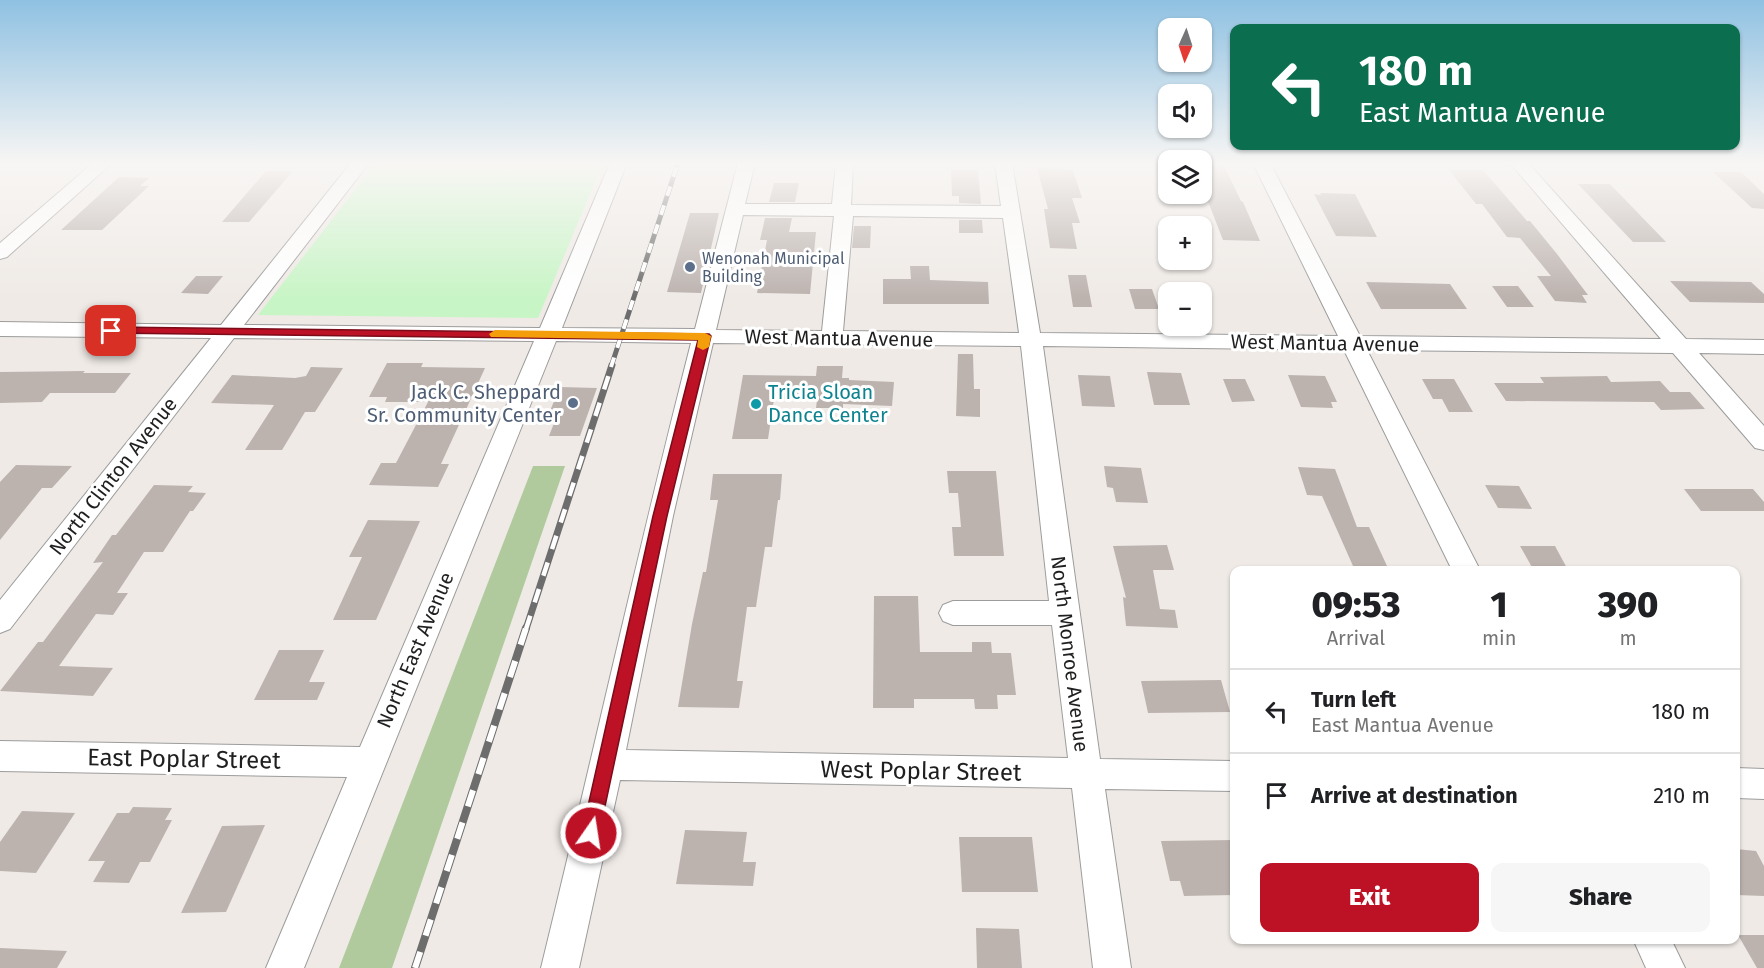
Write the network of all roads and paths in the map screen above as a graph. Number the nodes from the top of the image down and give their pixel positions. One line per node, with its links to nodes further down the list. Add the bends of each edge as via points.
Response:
1 (51, 208): 10 (street)
2 (324, 208): 12 (street, North Clinton Avenue)
3 (601, 208): 13 (street, North East Avenue)
4 (1010, 208): 9 (street, North Monroe Avenue)
5 (1285, 208): 17 (street)
6 (1559, 208): 18 (street)
7 (736, 209): 8 (street); 14 (street)
8 (843, 210): 9 (street); 15 (street)
9 (1010, 212): 16 (street, North Monroe Avenue)
10 (0, 253)
11 (0, 329): 12 (street, West Mantua Avenue)
12 (226, 332): 13 (street, West Mantua Avenue); 24 (street, North Clinton Avenue)
13 (549, 334): 14 (street, West Mantua Avenue); 26 (street, North East Avenue)
14 (705, 336): 15 (street, West Mantua Avenue); 27 (street, via 660,516)
15 (832, 338): 16 (street, West Mantua Avenue)
16 (1030, 339): 17 (street, West Mantua Avenue); 23 (street, North Monroe Avenue)
17 (1354, 343): 18 (street, West Mantua Avenue); 21 (street)
18 (1680, 346): 19 (street, West Mantua Avenue); 20 (street)
19 (1764, 347)
20 (1764, 442)
21 (1464, 566)
22 (953, 613): 23 (street)
23 (1065, 613): 28 (street, North Monroe Avenue)
24 (0, 621)
25 (0, 756): 26 (street, East Poplar Street)
26 (368, 762): 33 (street, North East Avenue)
27 (607, 765): 28 (street, West Poplar Street); 34 (street)
28 (1085, 774): 29 (street, West Poplar Street); 35 (street, North Monroe Avenue)
29 (1230, 776)
30 (1740, 783): 31 (street)
31 (1764, 784)
32 (1654, 944): 36 (street)
33 (285, 968)
34 (560, 968)
35 (1112, 968)
36 (1666, 968)

